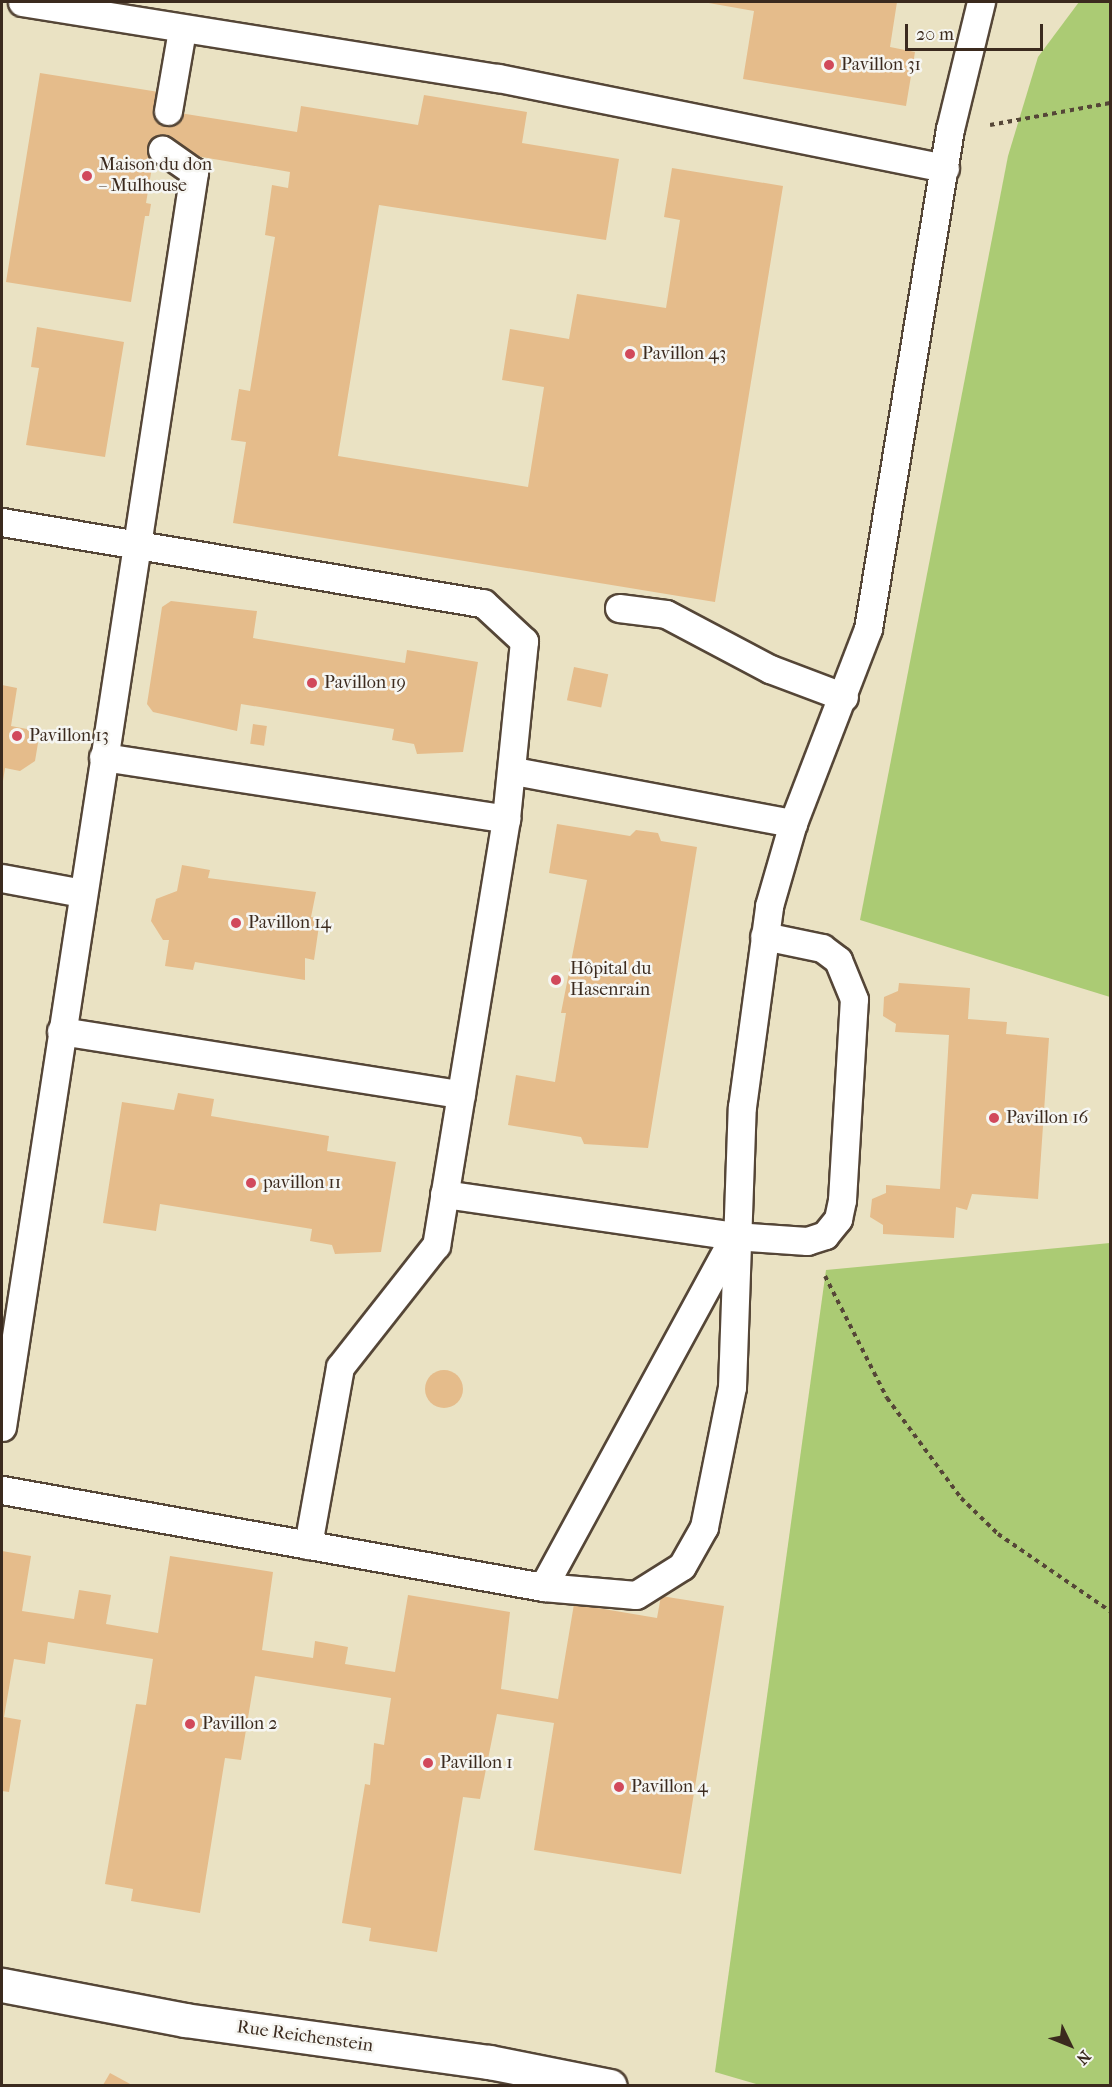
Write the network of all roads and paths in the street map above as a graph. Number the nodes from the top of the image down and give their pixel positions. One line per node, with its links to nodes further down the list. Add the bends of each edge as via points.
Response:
1 (22, 2): 3 (lane)
2 (981, 2): 6 (lane)
3 (182, 30): 5 (lane); 8 (lane, via 498,78)
4 (1110, 103): 6 (path)
5 (168, 111)
6 (950, 129): 8 (lane)
7 (162, 150): 10 (lane, via 194,172)
8 (945, 168): 12 (lane, via 876,590)
9 (2, 522): 10 (lane)
10 (134, 548): 13 (lane); 14 (lane, via 483,603 524,641)
11 (619, 608): 12 (lane, via 666,614 770,669)
12 (844, 697): 16 (lane)
13 (103, 757): 15 (lane); 18 (lane)
14 (514, 771): 15 (lane); 16 (lane)
15 (506, 819): 21 (lane)
16 (793, 824): 19 (lane)
17 (2, 878): 18 (lane)
18 (82, 892): 20 (lane)
19 (764, 936): 23 (lane, via 742,1107 742,1190); 24 (lane, via 822,948 838,960 854,999 842,1200 837,1219 825,1235)
20 (61, 1031): 21 (lane); 25 (lane)
21 (461, 1094): 22 (lane)
22 (444, 1194): 23 (lane); 27 (lane, via 436,1245 340,1367)
23 (734, 1236): 24 (lane); 28 (lane); 28 (lane, via 732,1387 704,1527 682,1566 636,1596)
24 (807, 1241): 29 (path, via 887,1398 961,1498 998,1534)
25 (2, 1426)
26 (2, 1490): 27 (lane)
27 (308, 1545): 28 (lane)
28 (543, 1587)
29 (1110, 1611)
30 (2, 1985): 31 (street, Rue Reichenstein)
31 (482, 2074): 32 (street, Rue Reichenstein)
32 (610, 2085)

